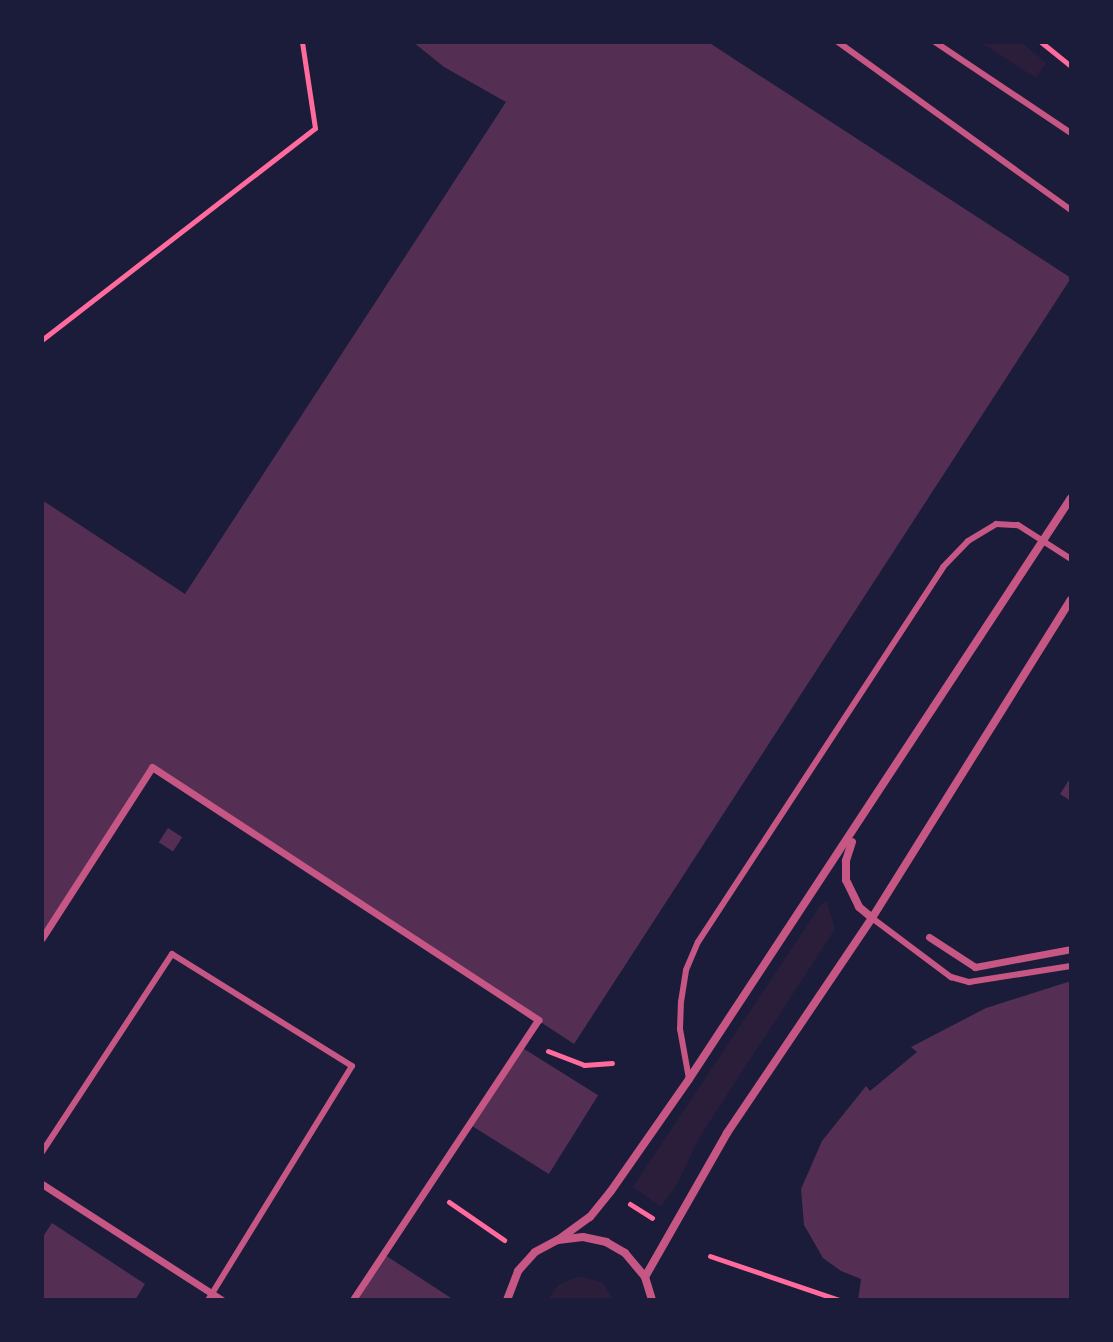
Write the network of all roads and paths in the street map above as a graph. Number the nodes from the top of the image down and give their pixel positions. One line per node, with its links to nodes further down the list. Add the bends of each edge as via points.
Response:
1 (302, 42): 8 (path, via 315,128)
2 (838, 42): 7 (lane)
3 (935, 42): 6 (lane)
4 (1041, 42): 5 (path)
5 (1071, 66)
6 (1071, 133)
7 (1071, 210)
8 (43, 339)
9 (1071, 498): 10 (street)
10 (1043, 541): 11 (lane); 13 (street); 21 (lane, via 1018,525 996,524 968,541 943,567 698,942 681,1002)
11 (1071, 559)
12 (1071, 600): 14 (street)
13 (860, 823): 14 (street, via 846,861 846,880 859,907); 21 (street)
14 (872, 918): 18 (lane, via 951,977 981,983); 30 (street, via 727,1133)
15 (929, 937): 17 (street, via 975,967)
16 (42, 938): 33 (street, via 152,767 538,1020)
17 (1071, 949)
18 (1071, 968)
19 (535, 1049): 20 (path, via 584,1065)
20 (612, 1063)
21 (689, 1079): 28 (street, via 597,1208)
22 (42, 1152): 31 (lane, via 172,954 352,1066)
23 (42, 1184): 31 (street)
24 (442, 1197): 27 (path)
25 (625, 1200): 26 (path)
26 (653, 1219)
27 (504, 1240)
28 (558, 1240): 30 (street, via 583,1237 606,1242 625,1253); 34 (street, via 535,1252 518,1271)
29 (710, 1256): 36 (path)
30 (645, 1277): 35 (street)
31 (210, 1297): 32 (street)
32 (222, 1300)
33 (353, 1300)
34 (507, 1300)
35 (652, 1300)
36 (839, 1300)

